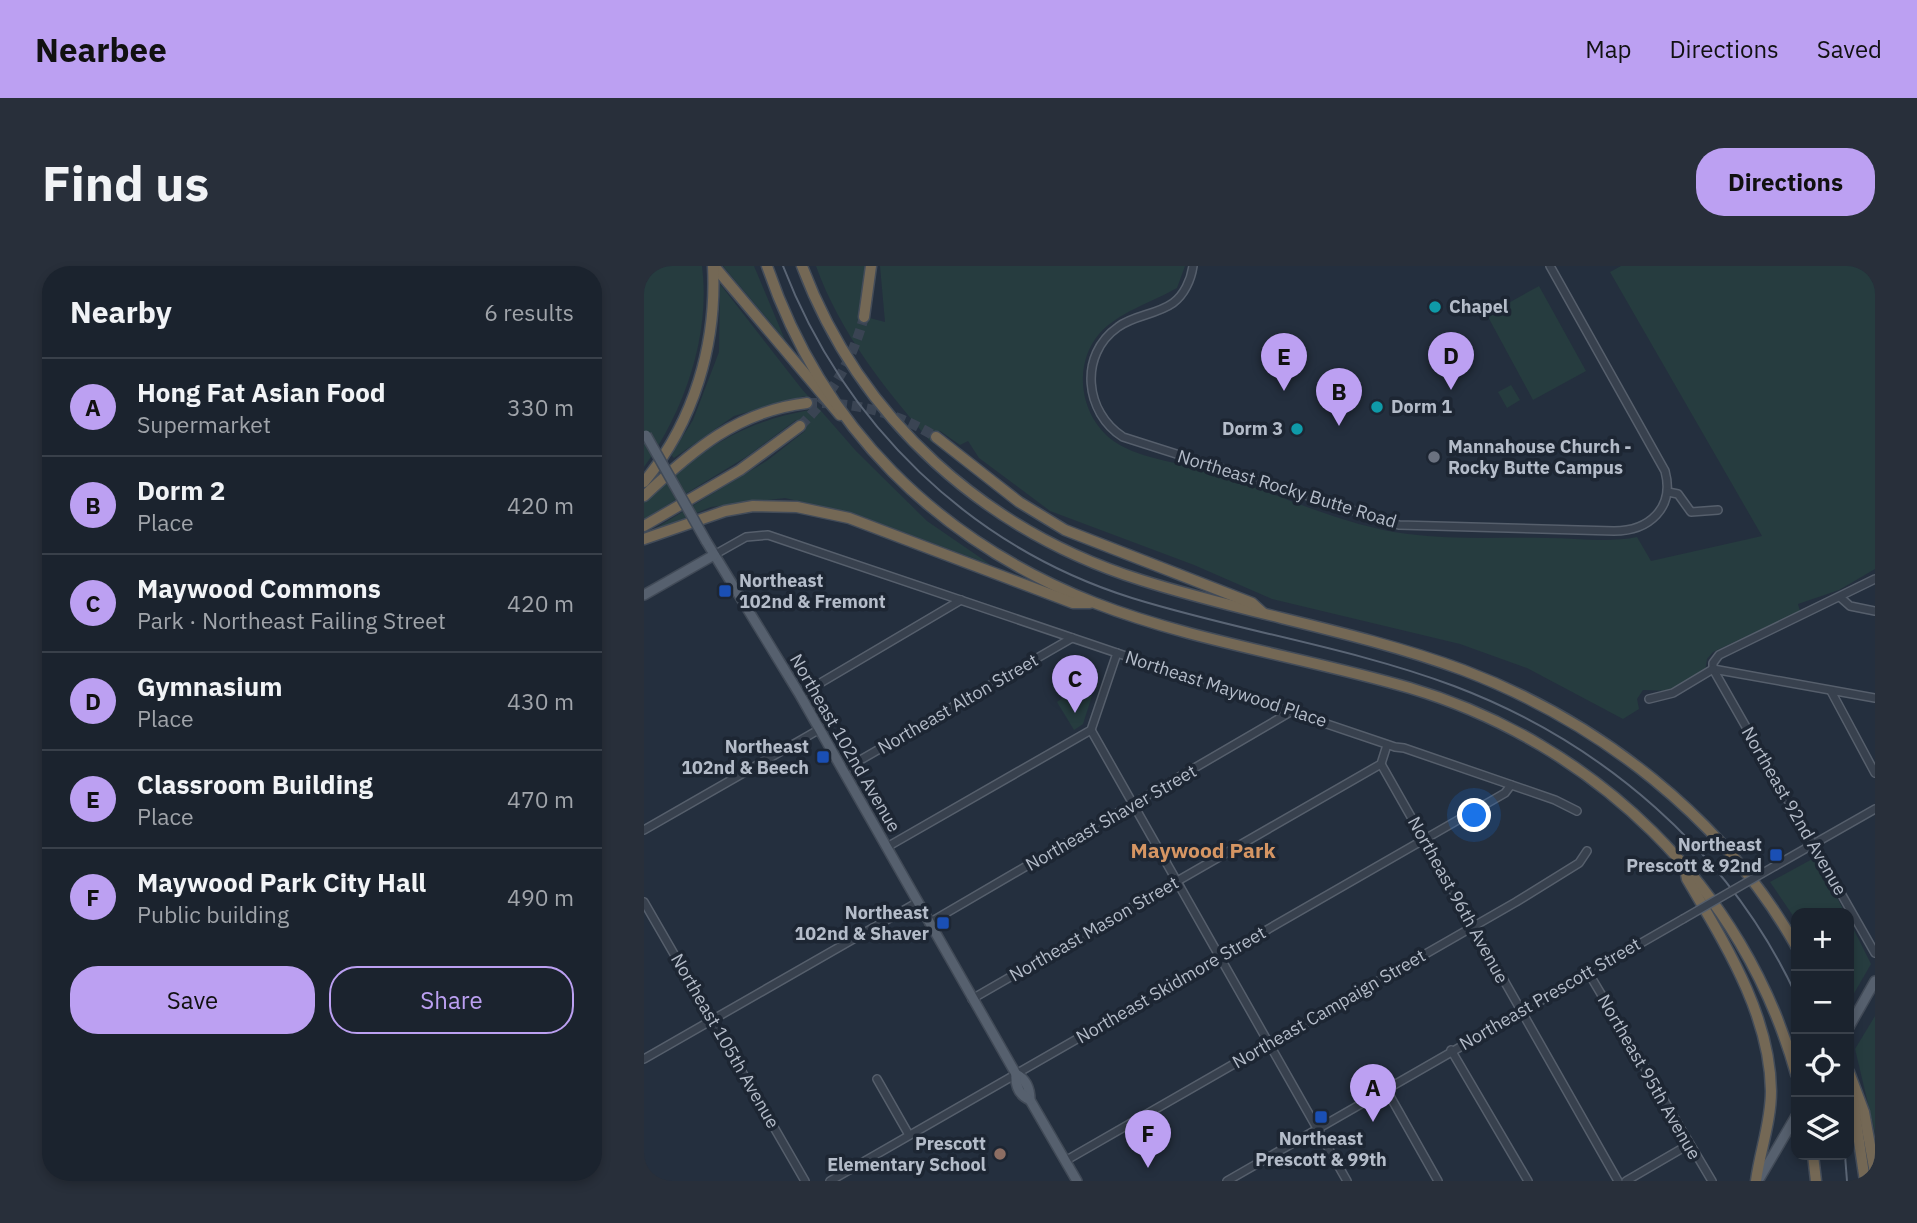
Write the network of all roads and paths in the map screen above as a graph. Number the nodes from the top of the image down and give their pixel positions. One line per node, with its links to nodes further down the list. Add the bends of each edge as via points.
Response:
1 (714, 266): 9 (highway, via 830,408); 13 (highway, via 711,329 699,382 673,440)
2 (766, 266): 9 (highway, via 794,334)
3 (802, 266): 26 (highway, via 836,338 876,400 925,454 980,501 1032,534 1104,568)
4 (871, 266): 7 (highway)
5 (1193, 266): 14 (street, Northeast Rocky Butte Road, via 1188,284 1175,301 1117,327 1096,355 1090,381 1094,401 1107,424 1129,440 1383,522 1416,527 1633,530 1657,516)
6 (1550, 266): 14 (street, via 1660,460)
7 (864, 317)
8 (807, 403): 15 (highway, via 758,413 722,431)
9 (846, 420): 24 (highway, via 901,482 949,523 1018,567)
10 (800, 426): 17 (highway, via 756,460)
11 (644, 430): 19 (main road, Northeast 102nd Avenue, bridge)
12 (936, 438): 26 (highway, via 1048,521 1107,549 1252,603)
13 (644, 482)
14 (1668, 492): 16 (street, via 1678,494 1694,513)
15 (644, 495)
16 (1718, 510)
17 (644, 526)
18 (644, 539): 24 (highway, via 725,510 797,506 849,518 1073,603)
19 (714, 555): 21 (main road); 23 (street, Northeast Maywood Place, via 746,537 768,535); 31 (main road, Northeast 102nd Avenue)
20 (1875, 579): 22 (street)
21 (644, 595)
22 (1841, 598): 25 (street, via 1847,605); 29 (street, via 1719,655)
23 (961, 600): 27 (street, Northeast Maywood Place); 31 (street)
24 (1097, 604): 50 (highway, via 1415,690 1500,723 1592,778)
25 (1875, 611)
26 (1263, 613): 56 (highway, via 1459,669 1546,706 1588,731 1646,773 1708,830 1763,894)
27 (1072, 638): 28 (street, Northeast Maywood Place); 39 (street, Northeast Alton Street)
28 (1117, 653): 34 (street, Northeast Maywood Place); 36 (street)
29 (1713, 669): 30 (street); 33 (street, via 1673,693); 47 (street, Northeast 92nd Avenue)
30 (1831, 691): 32 (street); 40 (street)
31 (800, 695): 35 (main road, Northeast 102nd Avenue)
32 (1875, 698)
33 (1649, 699)
34 (1292, 711): 37 (street, Northeast Maywood Place); 42 (street, Northeast Shaver Street)
35 (820, 729): 39 (main road, Northeast 102nd Avenue); 45 (street)
36 (1091, 730): 42 (street); 48 (street)
37 (1387, 745): 38 (street); 41 (street, Northeast Maywood Place)
38 (1381, 764): 46 (street, Northeast 96th Avenue); 51 (street, Northeast Mason Street)
39 (843, 770): 48 (main road, Northeast 102nd Avenue)
40 (1875, 773)
41 (1511, 786): 44 (street, Northeast Maywood Place); 46 (street, Northeast Skidmore Street)
42 (1133, 805): 51 (street); 54 (street, Northeast Shaver Street)
43 (1875, 809): 47 (street, Northeast Prescott Street)
44 (1577, 811)
45 (644, 830)
46 (1424, 840): 55 (street, Northeast 96th Avenue); 58 (street, Northeast Skidmore Street)
47 (1812, 845): 57 (street, Northeast 92nd Avenue); 59 (street, Northeast Prescott Street, bridge)
48 (887, 847): 53 (main road, Northeast 102nd Avenue)
49 (1587, 850): 55 (street, Northeast Campaign Street, via 1579,863)
50 (1684, 864): 69 (highway, via 1746,953 1778,1019); 92 (highway, via 1687,879 1742,980 1767,1056 1770,1109)
51 (1177, 881): 58 (street); 62 (street, Northeast Mason Street)
52 (644, 902): 65 (street, Northeast 105th Avenue)
53 (918, 902): 54 (main road, Northeast 102nd Avenue); 65 (street)
54 (929, 923): 62 (main road, Northeast 102nd Avenue)
55 (1473, 926): 63 (street, Northeast 96th Avenue); 66 (street, Northeast Campaign Street)
56 (1791, 938)
57 (1875, 953)
58 (1220, 957): 66 (street); 70 (street, Northeast Skidmore Street)
59 (1588, 972): 63 (street, Northeast Prescott Street); 78 (street, Northeast 95th Avenue)
60 (1875, 981): 61 (main road)
61 (1871, 997): 64 (main road)
62 (972, 999): 70 (main road, Northeast 102nd Avenue)
63 (1521, 1011): 67 (street, Northeast Prescott Street); 89 (street, Northeast 96th Avenue)
64 (1854, 1019)
65 (712, 1020): 68 (street); 82 (street, Northeast 105th Avenue)
66 (1268, 1043): 76 (street); 80 (street, Northeast Campaign Street)
67 (1451, 1051): 73 (street, Northeast Prescott Street); 88 (street)
68 (644, 1059)
69 (1791, 1059)
70 (1016, 1074): 77 (street, Northeast Skidmore Street); 80 (main road, Northeast 102nd Avenue, via 1023,1077 1030,1100)
71 (877, 1079): 77 (street)
72 (1854, 1085): 81 (highway, via 1864,1112)
73 (1386, 1089): 76 (street, Northeast Prescott Street); 87 (street)
74 (1852, 1097): 94 (highway)
75 (1791, 1125): 92 (main road)
76 (1317, 1129): 85 (street, Northeast Prescott Street); 86 (street)
77 (909, 1135): 83 (street, Northeast Skidmore Street)
78 (1688, 1145): 90 (street); 91 (street, Northeast 95th Avenue)
79 (1814, 1160): 93 (highway)
80 (1065, 1161): 84 (main road, Northeast 102nd Avenue)
81 (1875, 1173)
82 (805, 1181)
83 (830, 1181)
84 (1076, 1181)
85 (1227, 1181)
86 (1347, 1181)
87 (1438, 1181)
88 (1528, 1181)
89 (1618, 1181)
90 (1626, 1181)
91 (1712, 1181)
92 (1757, 1181)
93 (1816, 1181)
94 (1865, 1181)

